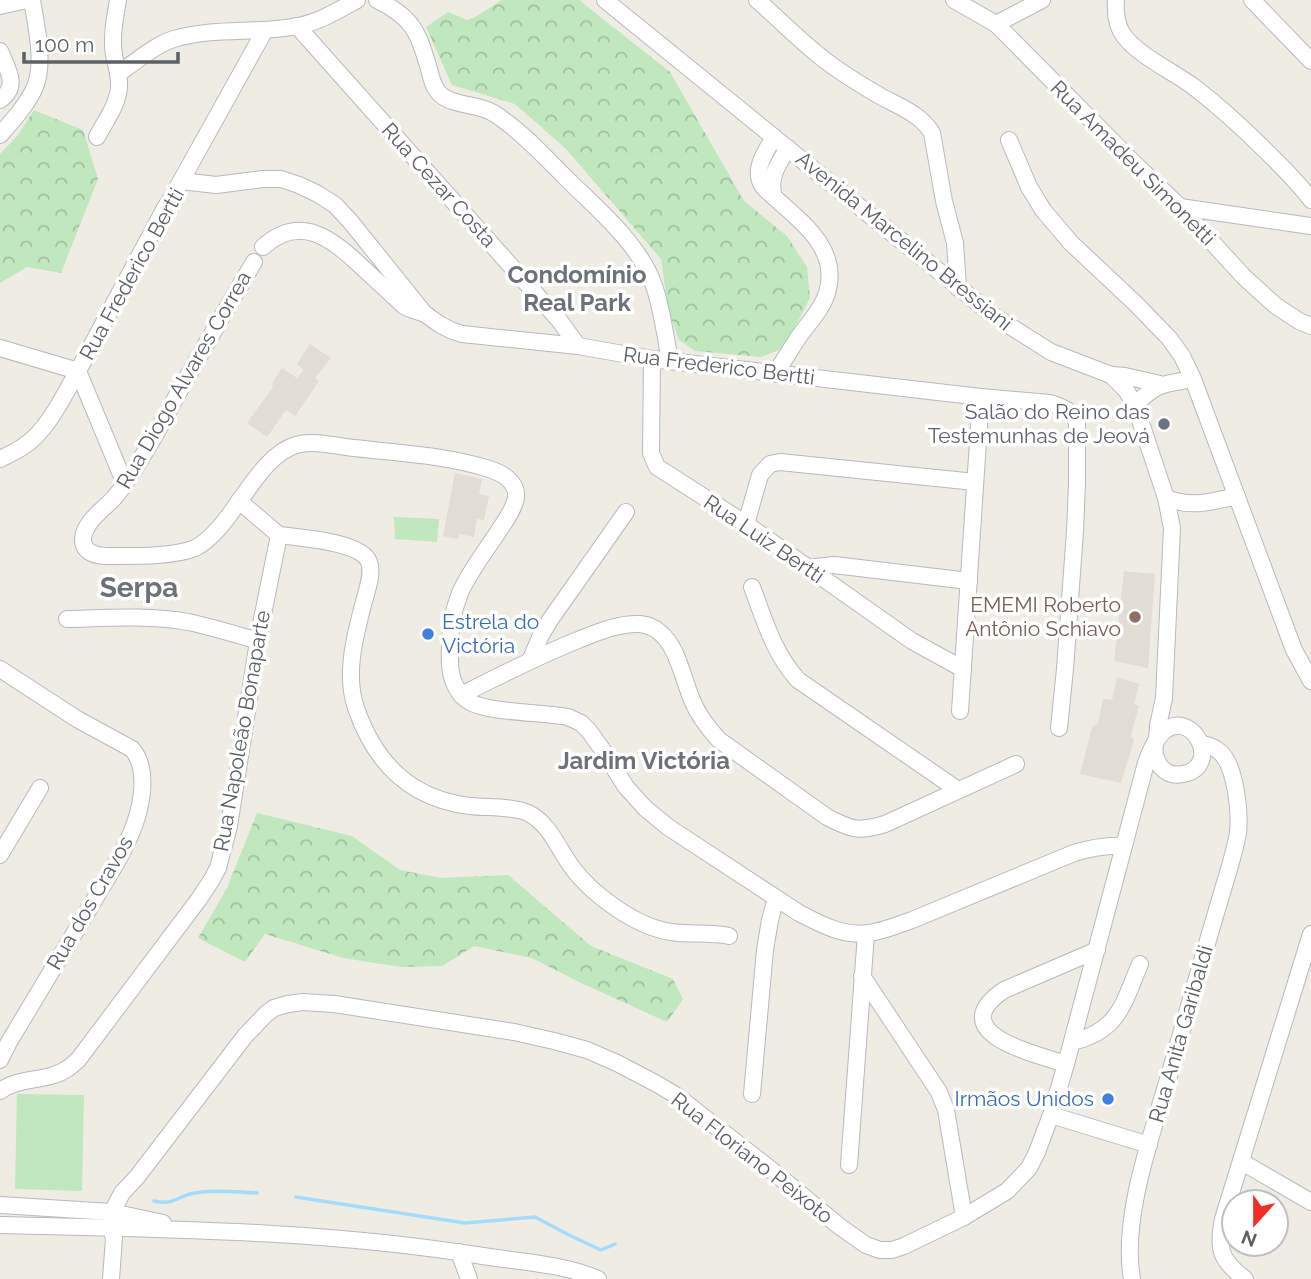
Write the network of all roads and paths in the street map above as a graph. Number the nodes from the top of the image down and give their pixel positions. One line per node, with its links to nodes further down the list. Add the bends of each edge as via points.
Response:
1 (30, 0): 11 (street); 19 (street, via 39,74 29,99)
2 (118, 0): 17 (street, via 113,41)
3 (356, 0): 13 (street, via 330,16)
4 (377, 0): 37 (street, via 413,26 440,95 505,121 614,226 653,281)
5 (605, 0): 20 (street, Avenida Marcelino Bressiani)
6 (757, 0): 31 (street, via 829,64 928,127 955,243)
7 (954, 0): 12 (street, Rua Amadeu Simonetti)
8 (1042, 0): 12 (street)
9 (1116, 0): 25 (street, via 1123,35 1236,121)
10 (1252, 0): 16 (street)
11 (0, 6)
12 (996, 24): 27 (street, Rua Amadeu Simonetti)
13 (297, 26): 14 (street); 34 (street, Rua Cezar Costa)
14 (265, 30): 17 (street, via 173,39); 24 (street)
15 (0, 51): 18 (street, via 12,84)
16 (1311, 61)
17 (118, 73): 21 (street, via 117,96)
18 (0, 100)
19 (0, 135)
20 (774, 137): 23 (street, Avenida Marcelino Bressiani); 26 (street, via 758,175)
21 (97, 138)
22 (1009, 140): 41 (street, via 1043,210 1169,338)
23 (788, 148): 26 (street, via 773,175); 31 (street, Avenida Marcelino Bressiani)
24 (181, 181): 32 (street, Rua Frederico Bertti, via 216,185 281,180 318,194 350,221); 38 (street, Rua Frederico Bertti)
25 (1309, 195)
26 (774, 197): 39 (street, via 815,237 830,265 827,295 820,309)
27 (1180, 207): 28 (street); 33 (street, Rua Amadeu Simonetti, via 1252,285 1276,306)
28 (1311, 226)
29 (263, 247): 32 (street, Rua Frederico Bertti, via 295,230 319,235 347,253 404,306)
30 (254, 262): 47 (street, Rua Diogo Alvares Correa)
31 (958, 288): 40 (street, Avenida Marcelino Bressiani, via 1051,352)
32 (425, 313): 34 (street, Rua Frederico Bertti, via 439,325 462,334)
33 (1311, 326)
34 (578, 346): 36 (street, Rua Frederico Bertti)
35 (0, 348): 38 (street)
36 (652, 359): 37 (street, Rua Frederico Bertti); 53 (street, Rua Luiz Bertti, via 654,462)
37 (670, 361): 39 (street, Rua Frederico Bertti)
38 (78, 371): 45 (street, Rua Frederico Bertti, via 35,437); 47 (street)
39 (775, 374): 43 (street, Rua Frederico Bertti)
40 (1111, 375): 42 (street); 44 (street, Avenida Marcelino Bressiani)
41 (1192, 379): 42 (street); 48 (street)
42 (1160, 384): 44 (street)
43 (981, 397): 46 (street); 71 (street, Rua Frederico Bertti, via 1050,403 1069,411 1077,423 1077,483)
44 (1135, 405): 49 (street, Rua Floriano Peixoto)
45 (0, 459)
46 (975, 482): 53 (street, via 780,462 770,464 760,475); 57 (street)
47 (125, 484): 50 (street, Rua Diogo Alvares Correa, via 84,534 89,552 105,556 191,550 215,531)
48 (1237, 496): 51 (street); 66 (street, via 1294,650)
49 (1166, 498): 51 (street); 54 (street, Rua Floriano Peixoto)
50 (239, 501): 55 (street); 67 (street, via 266,466 284,451 304,444 449,460 487,468 509,480 515,489 513,507 461,590 454,610 450,667)
51 (1200, 504): 54 (street)
52 (626, 512): 63 (street, via 550,620)
53 (746, 524): 56 (street, Rua Luiz Bertti)
54 (1172, 528): 68 (street, Rua Floriano Peixoto)
55 (279, 535): 60 (street, Rua Napoleão Bonaparte); 86 (street, via 344,545 369,561 351,684 367,735 404,782 441,801 527,813 547,829 587,886 642,923 671,932)
56 (807, 568): 57 (street, via 834,565); 65 (street, Rua Luiz Bertti)
57 (969, 581): 65 (street)
58 (752, 587): 79 (street, via 776,650 798,680)
59 (67, 619): 61 (street, via 164,619)
60 (262, 619): 61 (street); 62 (street, Rua Napoleão Bonaparte)
61 (224, 630): 62 (street)
62 (258, 642): 94 (street, Rua Napoleão Bonaparte, via 229,826 211,881 78,1060 54,1076 17,1082)
63 (530, 662): 67 (street); 79 (street, via 602,631 628,624 652,626 670,643 692,702 719,740 827,817 867,829)
64 (0, 669): 91 (street, Rua dos Cravos, via 123,743 136,754 142,772 134,827)
65 (962, 669): 69 (street)
66 (1311, 681)
67 (461, 695): 83 (street, via 477,705 568,716 581,723 645,808)
68 (1164, 698): 70 (street); 72 (street, Rua Floriano Peixoto)
69 (960, 711)
70 (1181, 727): 72 (street, via 1167,729); 73 (street, via 1194,732)
71 (1059, 728)
72 (1156, 741): 76 (street, via 1155,758); 77 (street, Rua Floriano Peixoto)
73 (1201, 744): 74 (street); 80 (street, Rua Anita Garibaldi, via 1214,748 1226,760)
74 (1200, 761): 76 (street, via 1186,774); 80 (street, via 1218,768)
75 (1016, 764): 79 (street)
76 (1163, 770): 77 (street)
77 (1142, 782): 81 (street, Rua Floriano Peixoto)
78 (40, 788): 82 (street)
79 (958, 790)
80 (1235, 791): 97 (street, Rua Anita Garibaldi, via 1238,832 1230,866)
81 (1123, 846): 84 (street, via 1074,853 912,920); 87 (street, Rua Floriano Peixoto)
82 (0, 855)
83 (776, 898): 84 (street, via 820,924); 95 (street, via 765,950)
84 (866, 934): 89 (street)
85 (1311, 934): 98 (street)
86 (729, 936)
87 (1097, 950): 90 (street, Rua Floriano Peixoto); 93 (street, via 1003,990 987,1004 983,1015 989,1032 998,1039)
88 (1140, 964): 90 (street, via 1107,1027)
89 (862, 976): 99 (street); 102 (street, via 939,1092)
90 (1072, 1042): 93 (street, Rua Floriano Peixoto)
91 (5, 1043): 92 (street, Rua dos Cravos)
92 (0, 1060)
93 (1066, 1064): 96 (street, Rua Floriano Peixoto)
94 (0, 1091)
95 (752, 1094)
96 (1051, 1115): 97 (street); 102 (street, Rua Floriano Peixoto, via 1029,1168 1007,1192)
97 (1149, 1145): 109 (street, Rua Anita Garibaldi, via 1133,1208)
98 (1242, 1161): 100 (street); 110 (street, via 1223,1219 1220,1248)
99 (849, 1166)
100 (1311, 1202)
101 (0, 1205): 103 (street)
102 (964, 1217): 103 (street, Rua Floriano Peixoto, via 904,1246 880,1250 839,1226 677,1097 587,1050 514,1032 303,1002 274,1008 245,1036 137,1177)
103 (116, 1224): 104 (street); 105 (street, via 365,1240); 106 (street)
104 (0, 1225)
105 (459, 1252): 107 (street); 108 (street, via 565,1269)
106 (111, 1279)
107 (469, 1279)
108 (598, 1279)
109 (1132, 1279)
110 (1245, 1279)

